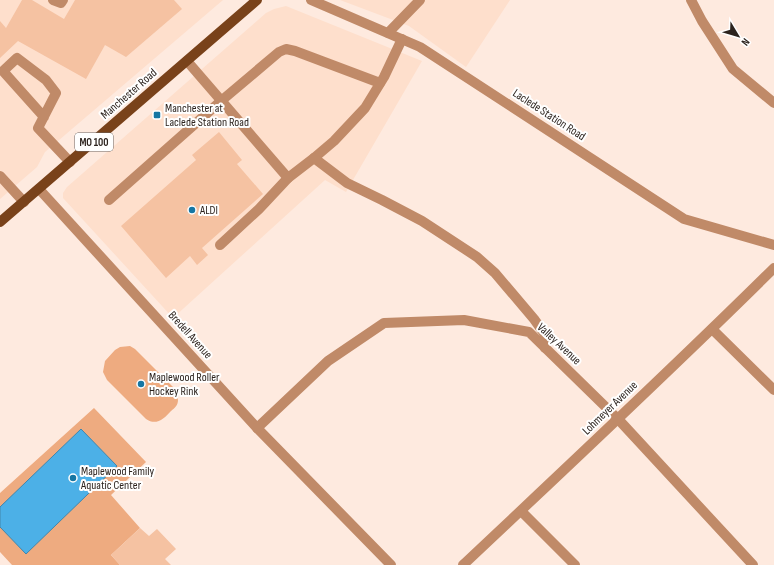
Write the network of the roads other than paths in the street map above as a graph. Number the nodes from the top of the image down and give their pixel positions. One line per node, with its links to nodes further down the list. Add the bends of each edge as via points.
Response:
1 (53, 0): 2 (street, via 61,3)
2 (63, 0)
3 (257, 0): 9 (main road, Manchester Road / MO 100)
4 (311, 0): 7 (street, Laclede Station Road)
5 (420, 0): 7 (street)
6 (691, 0): 12 (street, via 733,69)
7 (388, 33): 8 (street, Laclede Station Road)
8 (402, 39): 10 (street); 23 (street, Laclede Station Road, via 420,46 684,219)
9 (187, 61): 11 (street); 15 (main road, Manchester Road / MO 100)
10 (380, 83): 11 (street, via 286,49 279,52); 14 (street, via 365,108)
11 (221, 101): 17 (street); 19 (street)
12 (774, 103)
13 (44, 117): 13 (street, via 56,93 46,80 17,58 3,71); 15 (street, via 38,128)
14 (314, 158): 17 (street); 26 (street, via 347,183 422,221 477,257 495,273 534,319 546,338)
15 (70, 162): 18 (main road, Manchester Road / MO 100)
16 (0, 176): 20 (street)
17 (288, 178): 22 (street)
18 (39, 189): 20 (main road, Manchester Road / MO 100); 29 (street, Bredell Avenue)
19 (109, 200)
20 (24, 202): 21 (main road, Manchester Road / MO 100)
21 (0, 222)
22 (220, 245)
23 (774, 245)
24 (774, 268): 25 (street, Lohmeyer Avenue)
25 (712, 329): 27 (street); 28 (street, Lohmeyer Avenue)
26 (545, 348): 28 (street, Valley Avenue); 29 (street, Valley Avenue, via 529,332 464,320 384,323 328,361)
27 (774, 390)
28 (618, 419): 30 (street, Lohmeyer Avenue); 34 (street, Valley Avenue)
29 (257, 428): 31 (street, Bredell Avenue)
30 (520, 511): 32 (street, Lohmeyer Avenue); 33 (street)
31 (391, 565)
32 (463, 565)
33 (575, 565)
34 (752, 565)

